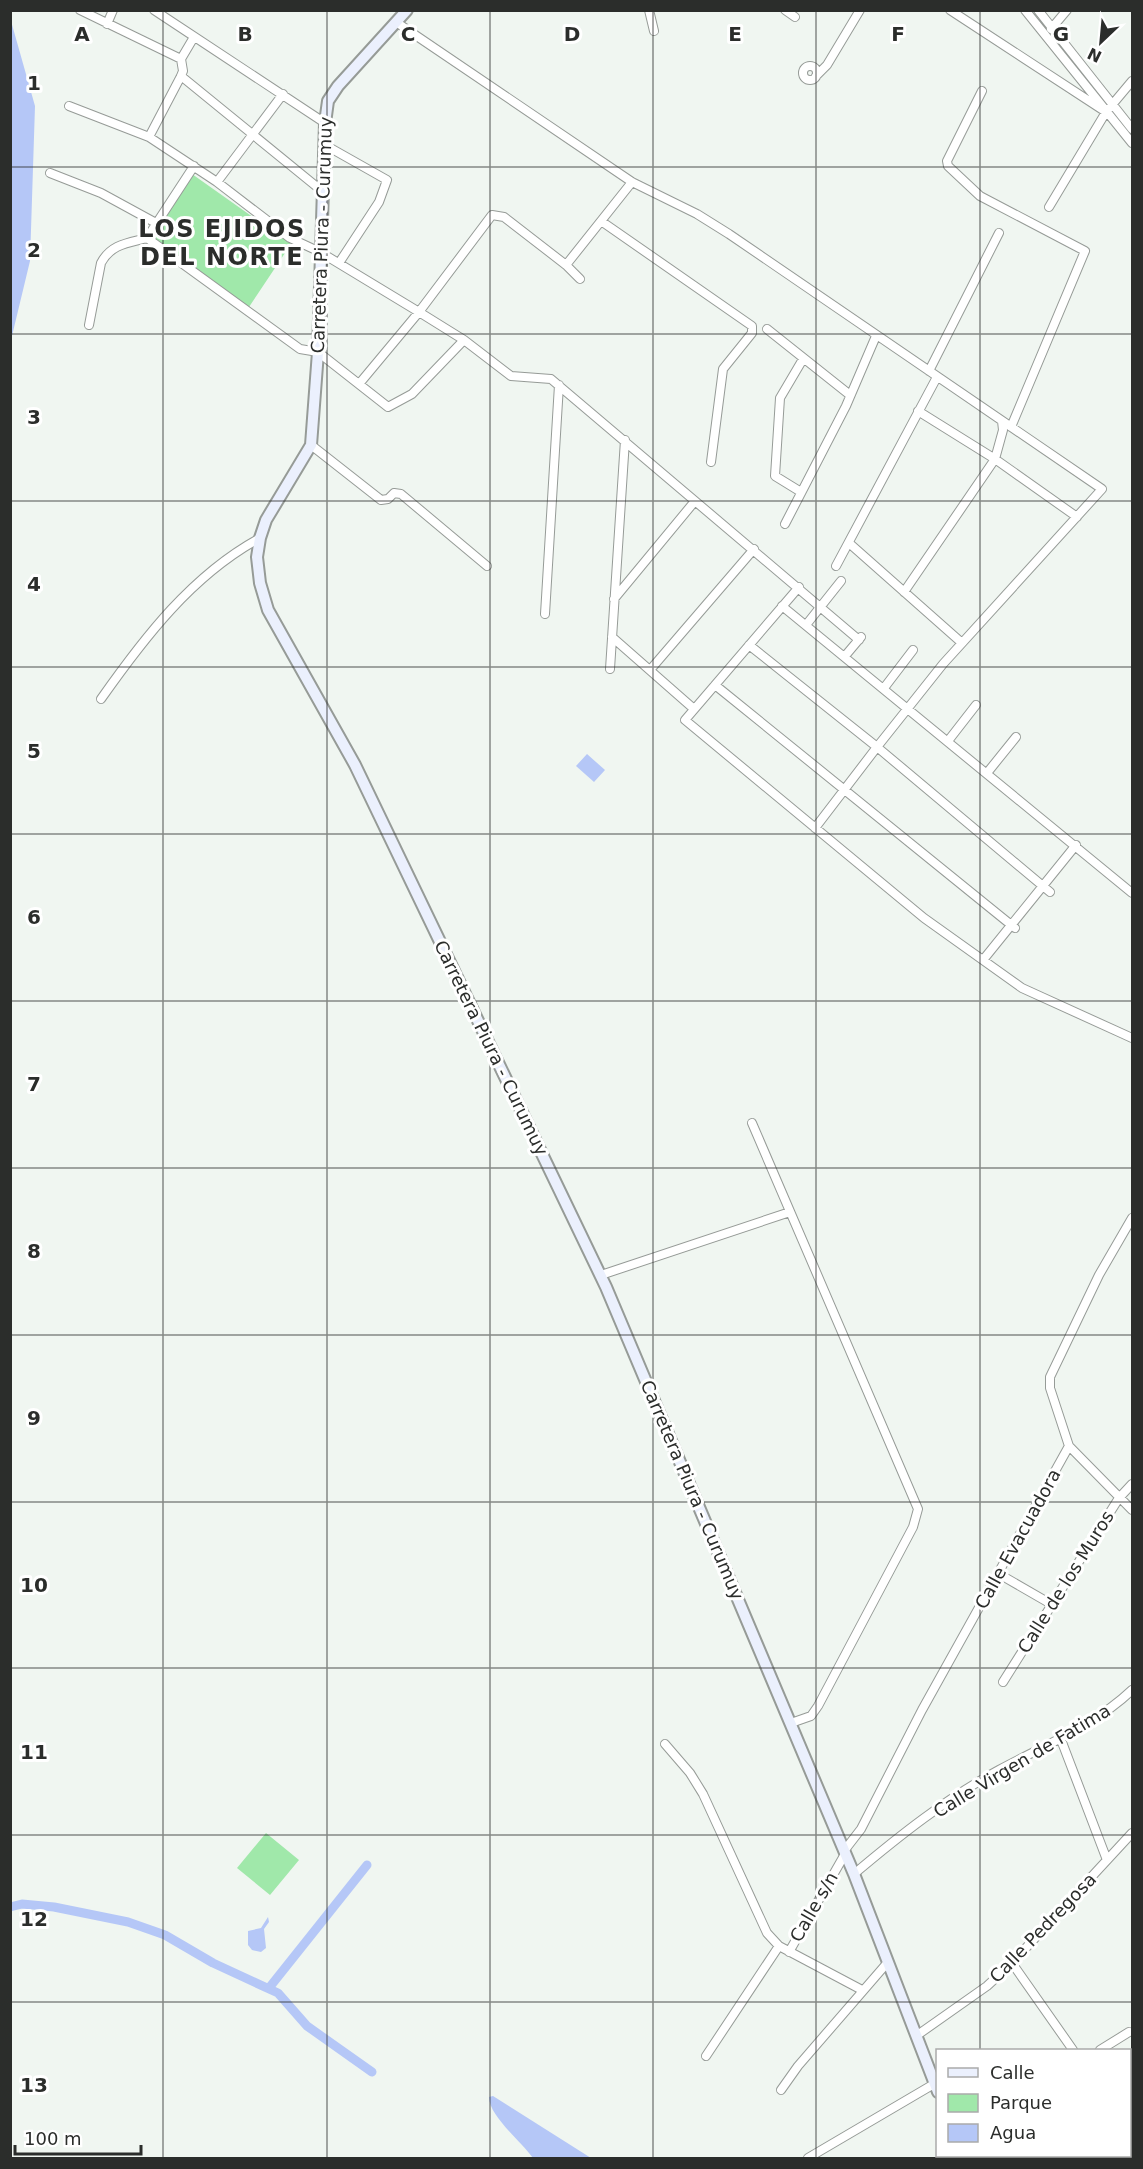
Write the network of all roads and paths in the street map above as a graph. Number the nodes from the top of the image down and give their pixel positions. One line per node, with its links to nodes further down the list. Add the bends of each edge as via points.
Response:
1 (80, 10): 13 (street)
2 (113, 10): 13 (street)
3 (154, 10): 17 (street)
4 (649, 10): 15 (street)
5 (785, 10): 12 (street)
6 (861, 10): 19 (street)
7 (950, 10): 28 (street)
8 (1025, 10): 16 (street)
9 (1038, 10): 14 (street)
10 (1067, 10): 14 (street)
11 (400, 14): 29 (main road, Carretera Piura - Curumuy, via 332,93); 38 (street)
12 (795, 17)
13 (106, 24): 18 (street)
14 (1052, 27): 16 (street); 26 (street)
15 (654, 31)
16 (1046, 35): 28 (street)
17 (194, 37): 18 (street); 25 (street)
18 (181, 58): 21 (street)
19 (827, 65): 20 (street); 22 (street)
20 (813, 67): 22 (street); 22 (street, via 806,68 804,76 811,80)
21 (181, 76): 31 (street); 32 (street)
22 (816, 76)
23 (1132, 81): 26 (street)
24 (982, 91): 63 (street, via 948,166 980,196 1085,251)
25 (283, 94): 29 (street); 31 (street)
26 (1112, 104): 28 (street); 30 (street)
27 (69, 106): 32 (street)
28 (1107, 112): 33 (street); 40 (street)
29 (325, 123): 34 (main road, Carretera Piura - Curumuy)
30 (1132, 129)
31 (252, 135): 37 (street); 39 (street)
32 (149, 137): 35 (street)
33 (1132, 143)
34 (325, 145): 39 (main road, Carretera Piura - Curumuy); 46 (street, via 387,180 379,202)
35 (194, 166): 37 (street); 42 (street)
36 (50, 173): 42 (street, via 101,193)
37 (217, 182): 45 (street, via 290,238)
38 (632, 182): 41 (street); 52 (street, via 721,229)
39 (322, 191): 45 (main road, Carretera Piura - Curumuy)
40 (1049, 207)
41 (601, 220): 47 (street); 67 (street, via 752,326 752,333 723,369)
42 (156, 223): 44 (street)
43 (999, 233): 56 (street)
44 (147, 238): 50 (street, via 116,246 105,255); 54 (street, via 300,349)
45 (320, 252): 46 (street); 54 (main road, Carretera Piura - Curumuy)
46 (339, 263): 49 (street)
47 (566, 265): 48 (street); 49 (street, via 504,217 492,215)
48 (580, 279)
49 (418, 312): 53 (street); 58 (street)
50 (89, 325)
51 (766, 329): 55 (street)
52 (876, 336): 56 (street); 60 (street)
53 (464, 340): 58 (street, via 412,394 388,407); 59 (street, via 512,376 545,377)
54 (318, 352): 58 (street); 65 (main road, Carretera Piura - Curumuy)
55 (803, 359): 60 (street); 68 (street, via 780,398 775,476)
56 (929, 371): 57 (street)
57 (937, 377): 61 (street); 62 (street)
58 (359, 384)
59 (559, 385): 64 (street); 83 (street)
60 (850, 395): 68 (street)
61 (918, 411): 66 (street); 73 (street)
62 (1002, 421): 63 (street); 66 (street)
63 (1011, 427): 70 (street, via 1102,489)
64 (625, 440): 69 (street); 80 (street)
65 (311, 445): 72 (main road, Carretera Piura - Curumuy, via 266,520); 75 (street, via 381,500 401,494)
66 (995, 459): 70 (street); 79 (street)
67 (711, 462)
68 (801, 492): 71 (street)
69 (695, 501): 74 (street); 80 (street)
70 (1077, 517): 86 (street)
71 (785, 524)
72 (260, 538): 94 (street, via 233,552 178,602 143,639); 114 (main road, Carretera Piura - Curumuy, via 257,557 268,610 355,765)
73 (849, 543): 76 (street); 79 (street)
74 (754, 549): 78 (street); 91 (street)
75 (487, 566)
76 (836, 566)
77 (841, 581): 82 (street)
78 (799, 587): 81 (street); 82 (street)
79 (904, 592): 86 (street)
80 (614, 600): 85 (street)
81 (782, 606): 84 (street); 87 (street)
82 (820, 608): 84 (street); 89 (street, via 860,639)
83 (545, 615)
84 (806, 625): 89 (street)
85 (612, 637): 90 (street); 91 (street)
86 (962, 643): 96 (street)
87 (749, 645): 92 (street); 100 (street)
88 (913, 650): 93 (street)
89 (844, 656): 93 (street)
90 (610, 669)
91 (651, 670): 97 (street)
92 (715, 685): 97 (street); 102 (street)
93 (884, 688): 96 (street)
94 (101, 699)
95 (976, 705): 99 (street)
96 (908, 708): 99 (street); 100 (street)
97 (694, 709): 103 (street, via 685,720)
98 (1016, 737): 101 (street)
99 (948, 741): 101 (street)
100 (877, 747): 102 (street); 105 (street)
101 (987, 773): 104 (street)
102 (844, 790): 103 (street); 108 (street)
103 (815, 828): 109 (street, via 924,918)
104 (1076, 845): 105 (street); 107 (street)
105 (1043, 886): 106 (street); 108 (street)
106 (1050, 892)
107 (1132, 893)
108 (1013, 926): 109 (street)
109 (983, 960): 110 (street, via 1038,997)
110 (1132, 1038)
111 (753, 1123): 112 (street)
112 (790, 1212): 114 (street); 123 (street, via 918,1509 913,1527 818,1706 811,1716)
113 (1132, 1218): 115 (street, via 1099,1275 1050,1377)
114 (601, 1275): 123 (main road, Carretera Piura - Curumuy)
115 (1069, 1446): 117 (street); 119 (street, Calle Evacuadora)
116 (1132, 1484): 117 (street, Calle de los Muros)
117 (1119, 1498): 118 (street); 120 (street, Calle de los Muros)
118 (1132, 1510)
119 (999, 1574): 120 (street); 127 (street, Calle Evacuadora, via 922,1710 861,1830)
120 (1051, 1604): 121 (street, Calle de los Muros)
121 (1003, 1682)
122 (1132, 1690): 124 (street, Calle Virgen de Fatima, via 1103,1716)
123 (791, 1723): 127 (main road, Carretera Piura - Curumuy)
124 (1060, 1737): 128 (street); 129 (street, Calle Virgen de Fatima, via 997,1771 904,1832)
125 (665, 1744): 130 (street, via 703,1794 767,1933)
126 (1132, 1833): 128 (street, Calle Pedregosa)
127 (844, 1852): 129 (main road, Carretera Piura - Curumuy); 131 (street, Calle s/n)
128 (1107, 1860): 133 (street, Calle Pedregosa)
129 (854, 1874): 132 (main road, Carretera Piura - Curumuy)
130 (779, 1946): 131 (street); 139 (street)
131 (789, 1952): 134 (street, Calle s/n)
132 (888, 1962): 134 (street); 136 (main road, Carretera Piura - Curumuy)
133 (1012, 1963): 136 (street, Calle Pedregosa, via 987,1986); 137 (street)
134 (862, 1990): 141 (street)
135 (1129, 2032): 138 (street)
136 (916, 2036): 140 (main road, Carretera Piura - Curumuy)
137 (1072, 2049)
138 (1102, 2049)
139 (706, 2056)
140 (936, 2088): 142 (street)
141 (781, 2090)
142 (808, 2158)

